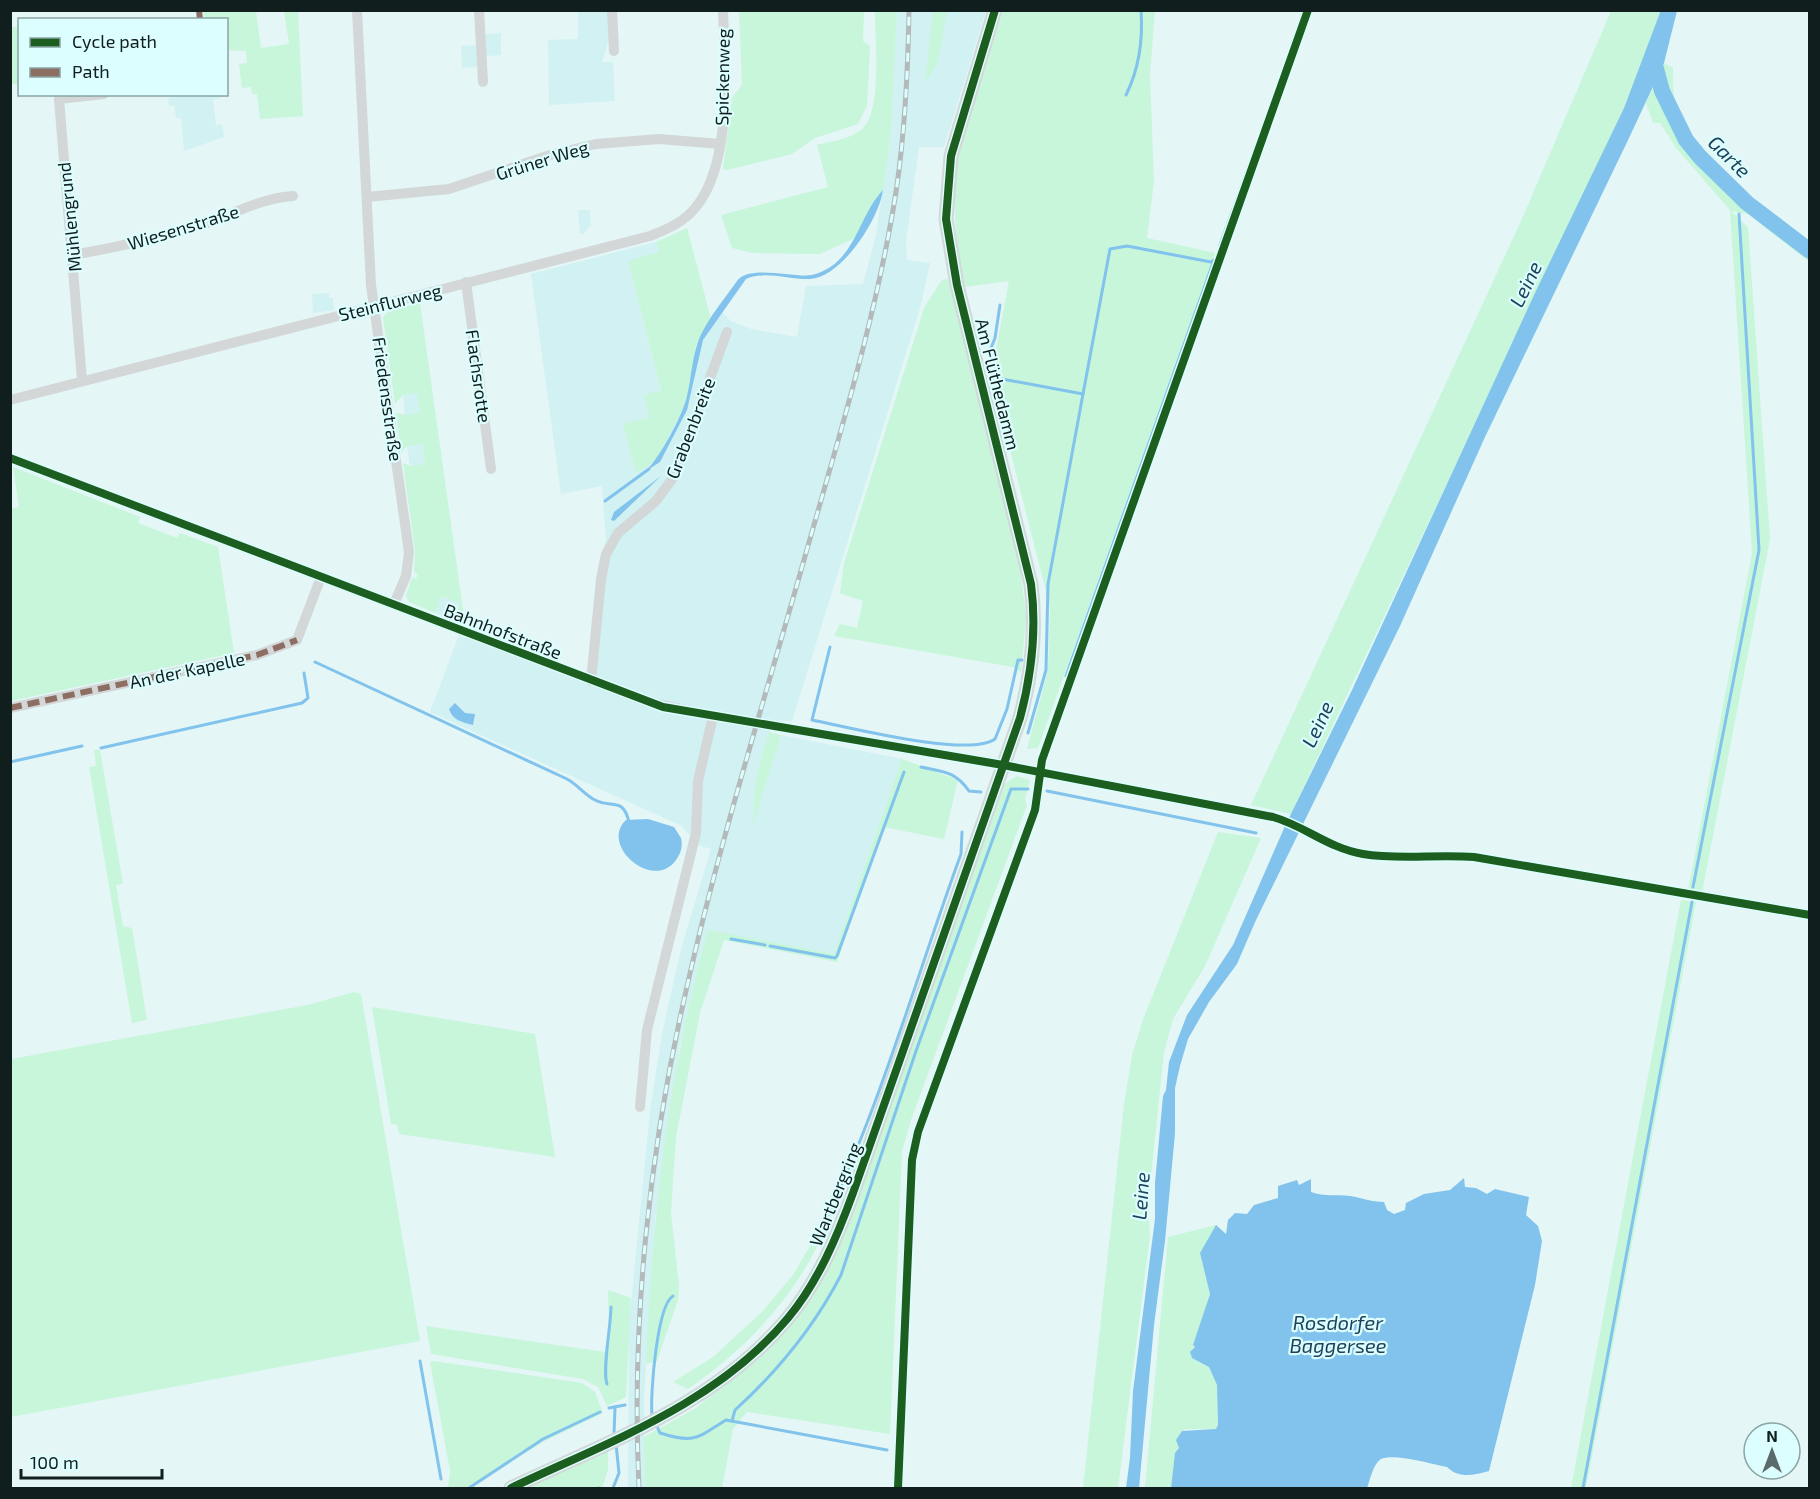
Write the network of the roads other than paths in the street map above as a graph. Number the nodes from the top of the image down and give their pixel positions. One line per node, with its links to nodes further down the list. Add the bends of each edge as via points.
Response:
1 (357, 10): 11 (street, Friedensstraße)
2 (479, 10): 7 (street)
3 (612, 10): 6 (street)
4 (723, 10): 9 (street, Spickenweg, via 725,94)
5 (995, 10): 25 (main road, Am Flüthedamm, via 951,156 946,219 957,285 1020,530 1034,607 1030,678)
6 (614, 51)
7 (483, 82)
8 (87, 96): 12 (street, Mühlengrund, via 59,99)
9 (720, 144): 11 (street, Grüner Weg, via 659,139 596,144 553,154 449,189); 13 (street, Steinflurweg, via 704,196 673,226 650,236)
10 (293, 196): 12 (street, Wiesenstraße, via 270,198 231,215 157,238)
11 (367, 197): 14 (street, Friedensstraße)
12 (73, 255): 16 (street, Mühlengrund)
13 (466, 282): 14 (street, Steinflurweg); 19 (street, Flachsrotte)
14 (375, 306): 16 (street, Steinflurweg); 21 (street, Friedensstraße, via 409,552 406,576)
15 (727, 332): 22 (street, Grabenbreite, via 671,482 656,501 624,526 606,554)
16 (82, 380): 17 (street, Steinflurweg)
17 (10, 400)
18 (10, 458): 20 (street, Bahnhofstraße)
19 (491, 470)
20 (321, 577): 21 (street, Bahnhofstraße); 23 (street, An der Kapelle, via 299,636 290,644 257,655)
21 (394, 604): 22 (street, Bahnhofstraße)
22 (591, 681): 24 (street, Bahnhofstraße, via 663,707)
23 (10, 708)
24 (713, 716): 25 (street, Bahnhofstraße); 26 (street, via 698,780 696,833 647,1030)
25 (1003, 765): 27 (main road, Wartbergring, via 865,1161 828,1253 789,1317 735,1370 694,1400)
26 (640, 1107)
27 (511, 1488)

